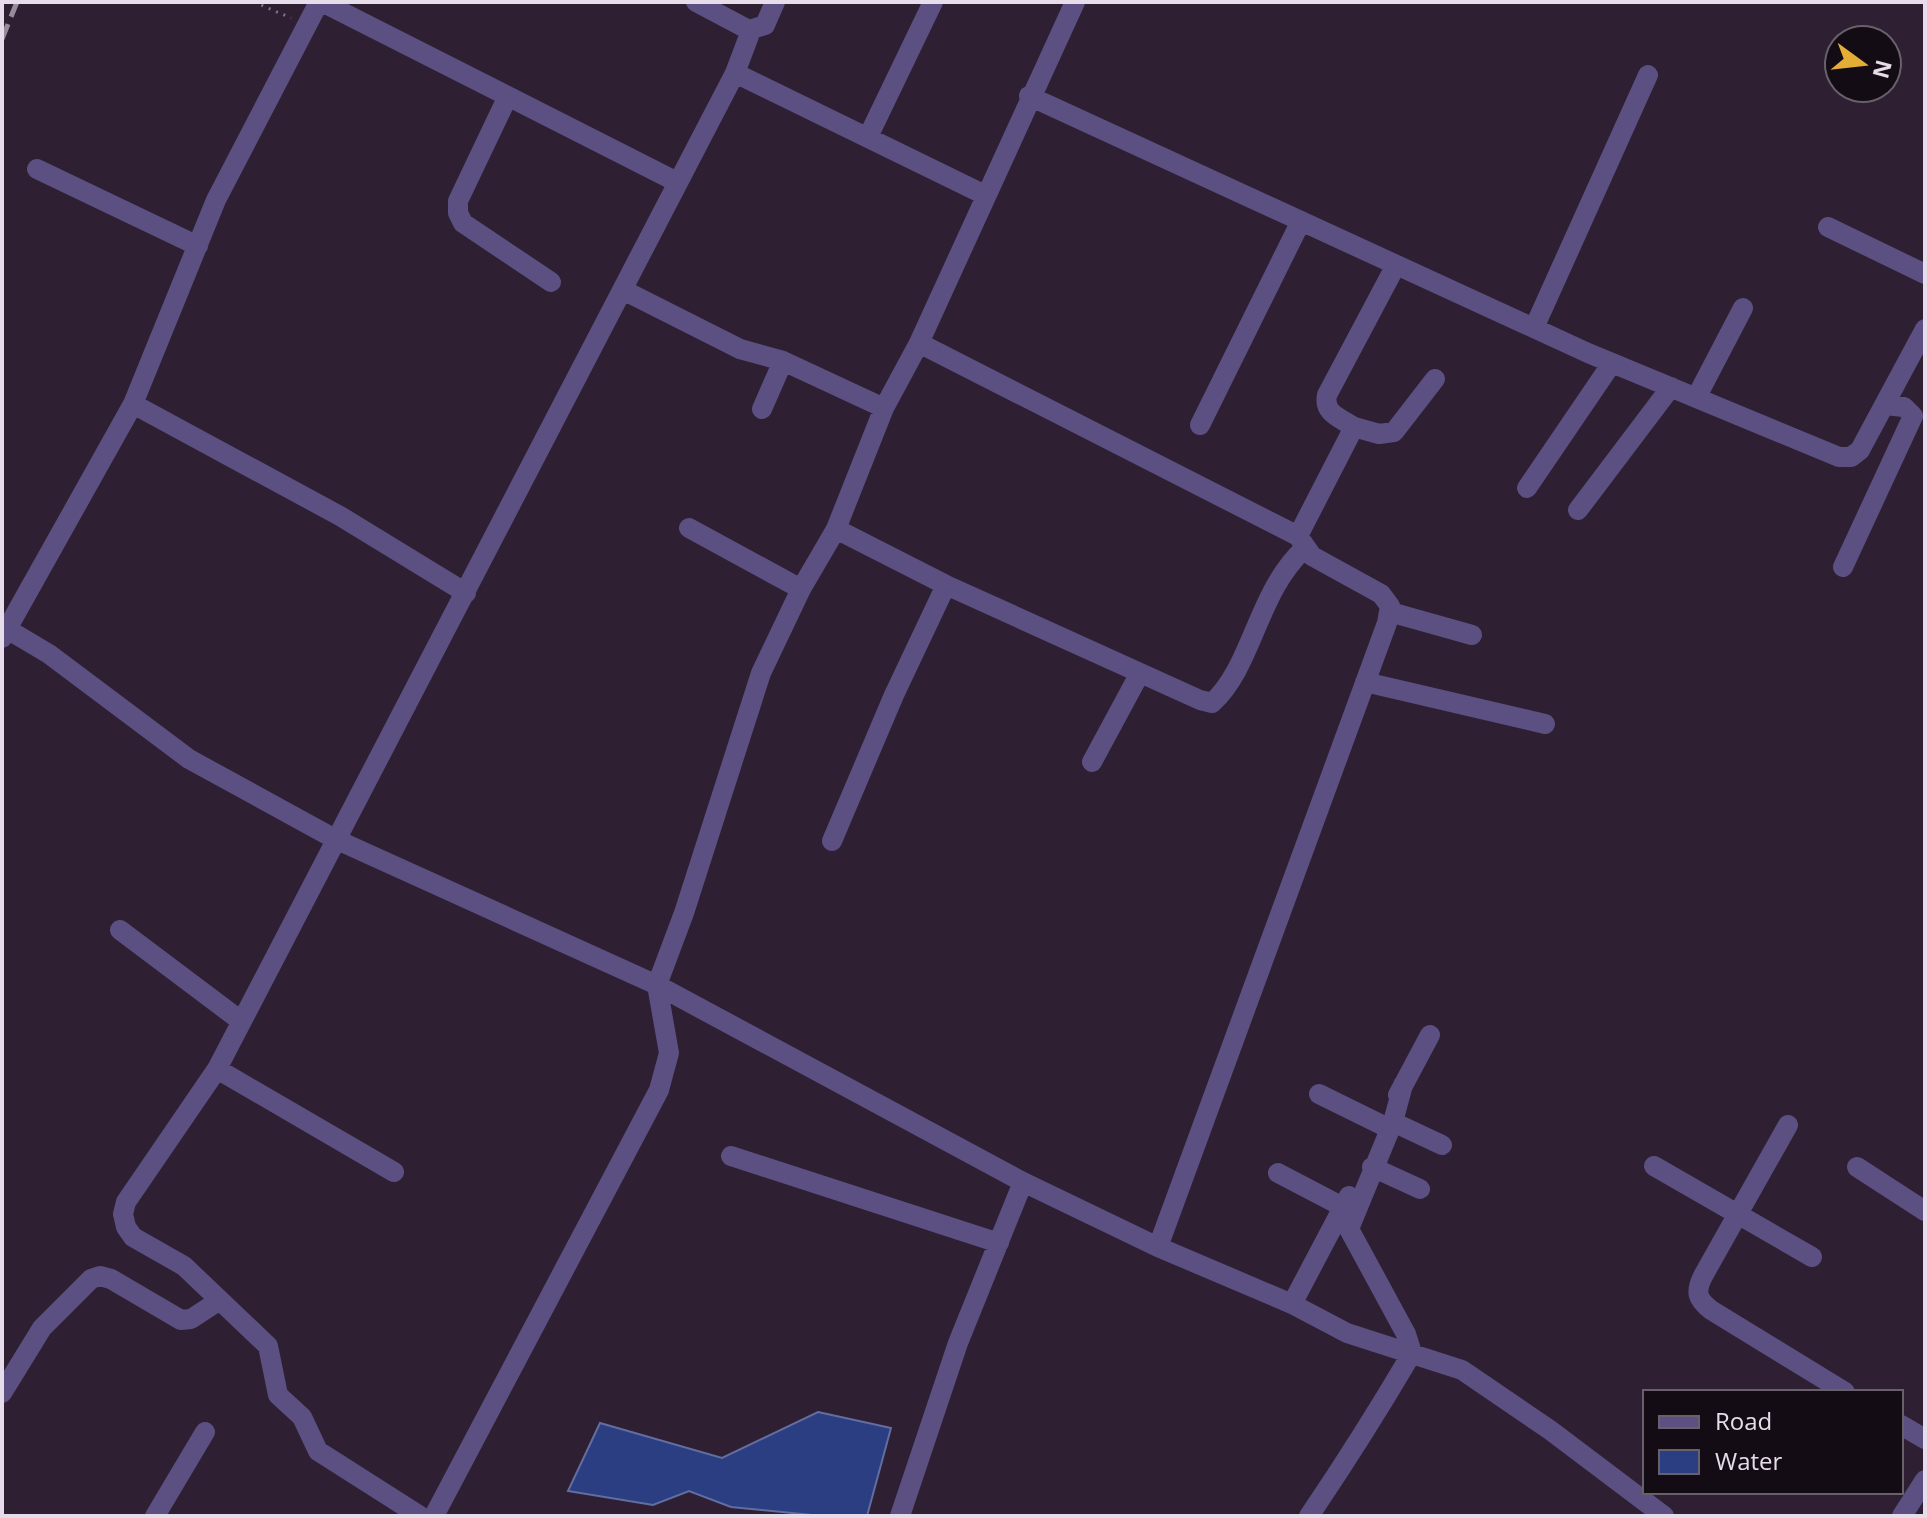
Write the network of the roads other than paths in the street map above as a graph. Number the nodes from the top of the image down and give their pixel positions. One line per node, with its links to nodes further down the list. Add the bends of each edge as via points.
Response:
1 (320, 2): 10 (street); 17 (street, via 216,200)
2 (696, 2): 6 (street)
3 (775, 2): 6 (street, via 765,25)
4 (933, 2): 11 (street)
5 (1075, 2): 9 (street)
6 (749, 30): 7 (street)
7 (735, 73): 11 (street); 13 (street)
8 (1648, 75): 23 (street)
9 (1029, 96): 14 (street); 15 (street)
10 (507, 98): 13 (street); 20 (street, via 458,201 458,213 463,223)
11 (868, 137): 14 (street)
12 (37, 169): 17 (street)
13 (677, 182): 21 (street)
14 (985, 195): 25 (street)
15 (1301, 221): 18 (street); 35 (street)
16 (1828, 227): 19 (street)
17 (198, 246): 31 (street)
18 (1396, 265): 23 (street); 36 (street, via 1327,395 1328,411)
19 (1925, 274)
20 (551, 282)
21 (623, 290): 26 (street, via 740,349); 45 (street)
22 (1743, 308): 30 (street)
23 (1534, 328): 27 (street)
24 (1925, 329): 32 (street)
25 (919, 343): 33 (street); 41 (street)
26 (783, 361): 33 (street); 34 (street)
27 (1612, 363): 29 (street); 37 (street)
28 (1435, 379): 36 (street, via 1394,432)
29 (1671, 387): 30 (street); 38 (street)
30 (1696, 398): 32 (street, via 1839,457 1860,450)
31 (133, 404): 45 (street, via 340,516); 47 (street)
32 (1884, 405): 42 (street, via 1904,407 1913,416)
33 (884, 408): 40 (street)
34 (762, 409)
35 (1200, 425)
36 (1354, 427): 41 (street)
37 (1527, 488)
38 (1578, 510)
39 (689, 528): 44 (street)
40 (836, 529): 43 (street); 44 (street)
41 (1301, 543): 46 (street, via 1381,594); 49 (street, via 1275,584 1227,686 1212,703)
42 (1843, 567)
43 (946, 585): 49 (street); 54 (street)
44 (801, 589): 56 (street, via 761,673)
45 (466, 593): 53 (street)
46 (1390, 612): 48 (street); 50 (street)
47 (4, 631): 53 (street, via 49,654 189,759)
48 (1472, 635)
49 (1140, 673): 52 (street)
50 (1365, 682): 51 (street); 76 (street)
51 (1545, 724)
52 (1092, 762)
53 (335, 839): 56 (street); 57 (street)
54 (832, 841)
55 (120, 930): 57 (street)
56 (657, 985): 70 (street); 89 (street, via 669,1053 659,1090)
57 (241, 1021): 59 (street)
58 (1430, 1035): 61 (street)
59 (217, 1069): 68 (street); 78 (street, via 126,1202 123,1214 133,1237 184,1266)
60 (1319, 1094): 61 (street)
61 (1388, 1124): 63 (street); 66 (street); 72 (street)
62 (1788, 1125): 74 (street)
63 (1442, 1145)
64 (731, 1156): 75 (street)
65 (1654, 1166): 74 (street)
66 (1372, 1167): 71 (street); 80 (street, via 1349,1229)
67 (1857, 1167): 73 (street)
68 (394, 1172)
69 (1278, 1173): 72 (street)
70 (1023, 1182): 75 (street); 76 (street)
71 (1420, 1189)
72 (1343, 1207): 79 (street)
73 (1925, 1211)
74 (1739, 1212): 77 (street); 81 (street, via 1699,1285 1699,1300)
75 (999, 1243): 90 (street, via 958,1343)
76 (1158, 1247): 79 (street)
77 (1812, 1257)
78 (220, 1300): 82 (street, via 181,1320 111,1279 91,1279 42,1328); 88 (street, via 268,1346 278,1395 302,1417 318,1451)
79 (1292, 1304): 80 (street, via 1347,1333)
80 (1412, 1353): 91 (street); 92 (street, via 1462,1370)
81 (1842, 1390)
82 (2, 1393)
83 (1903, 1426): 85 (street)
84 (205, 1432): 87 (street)
85 (1925, 1439)
86 (1925, 1480): 93 (street)
87 (155, 1516)
88 (420, 1516)
89 (434, 1516)
90 (900, 1516)
91 (1309, 1516)
92 (1664, 1516)
93 (1902, 1516)

